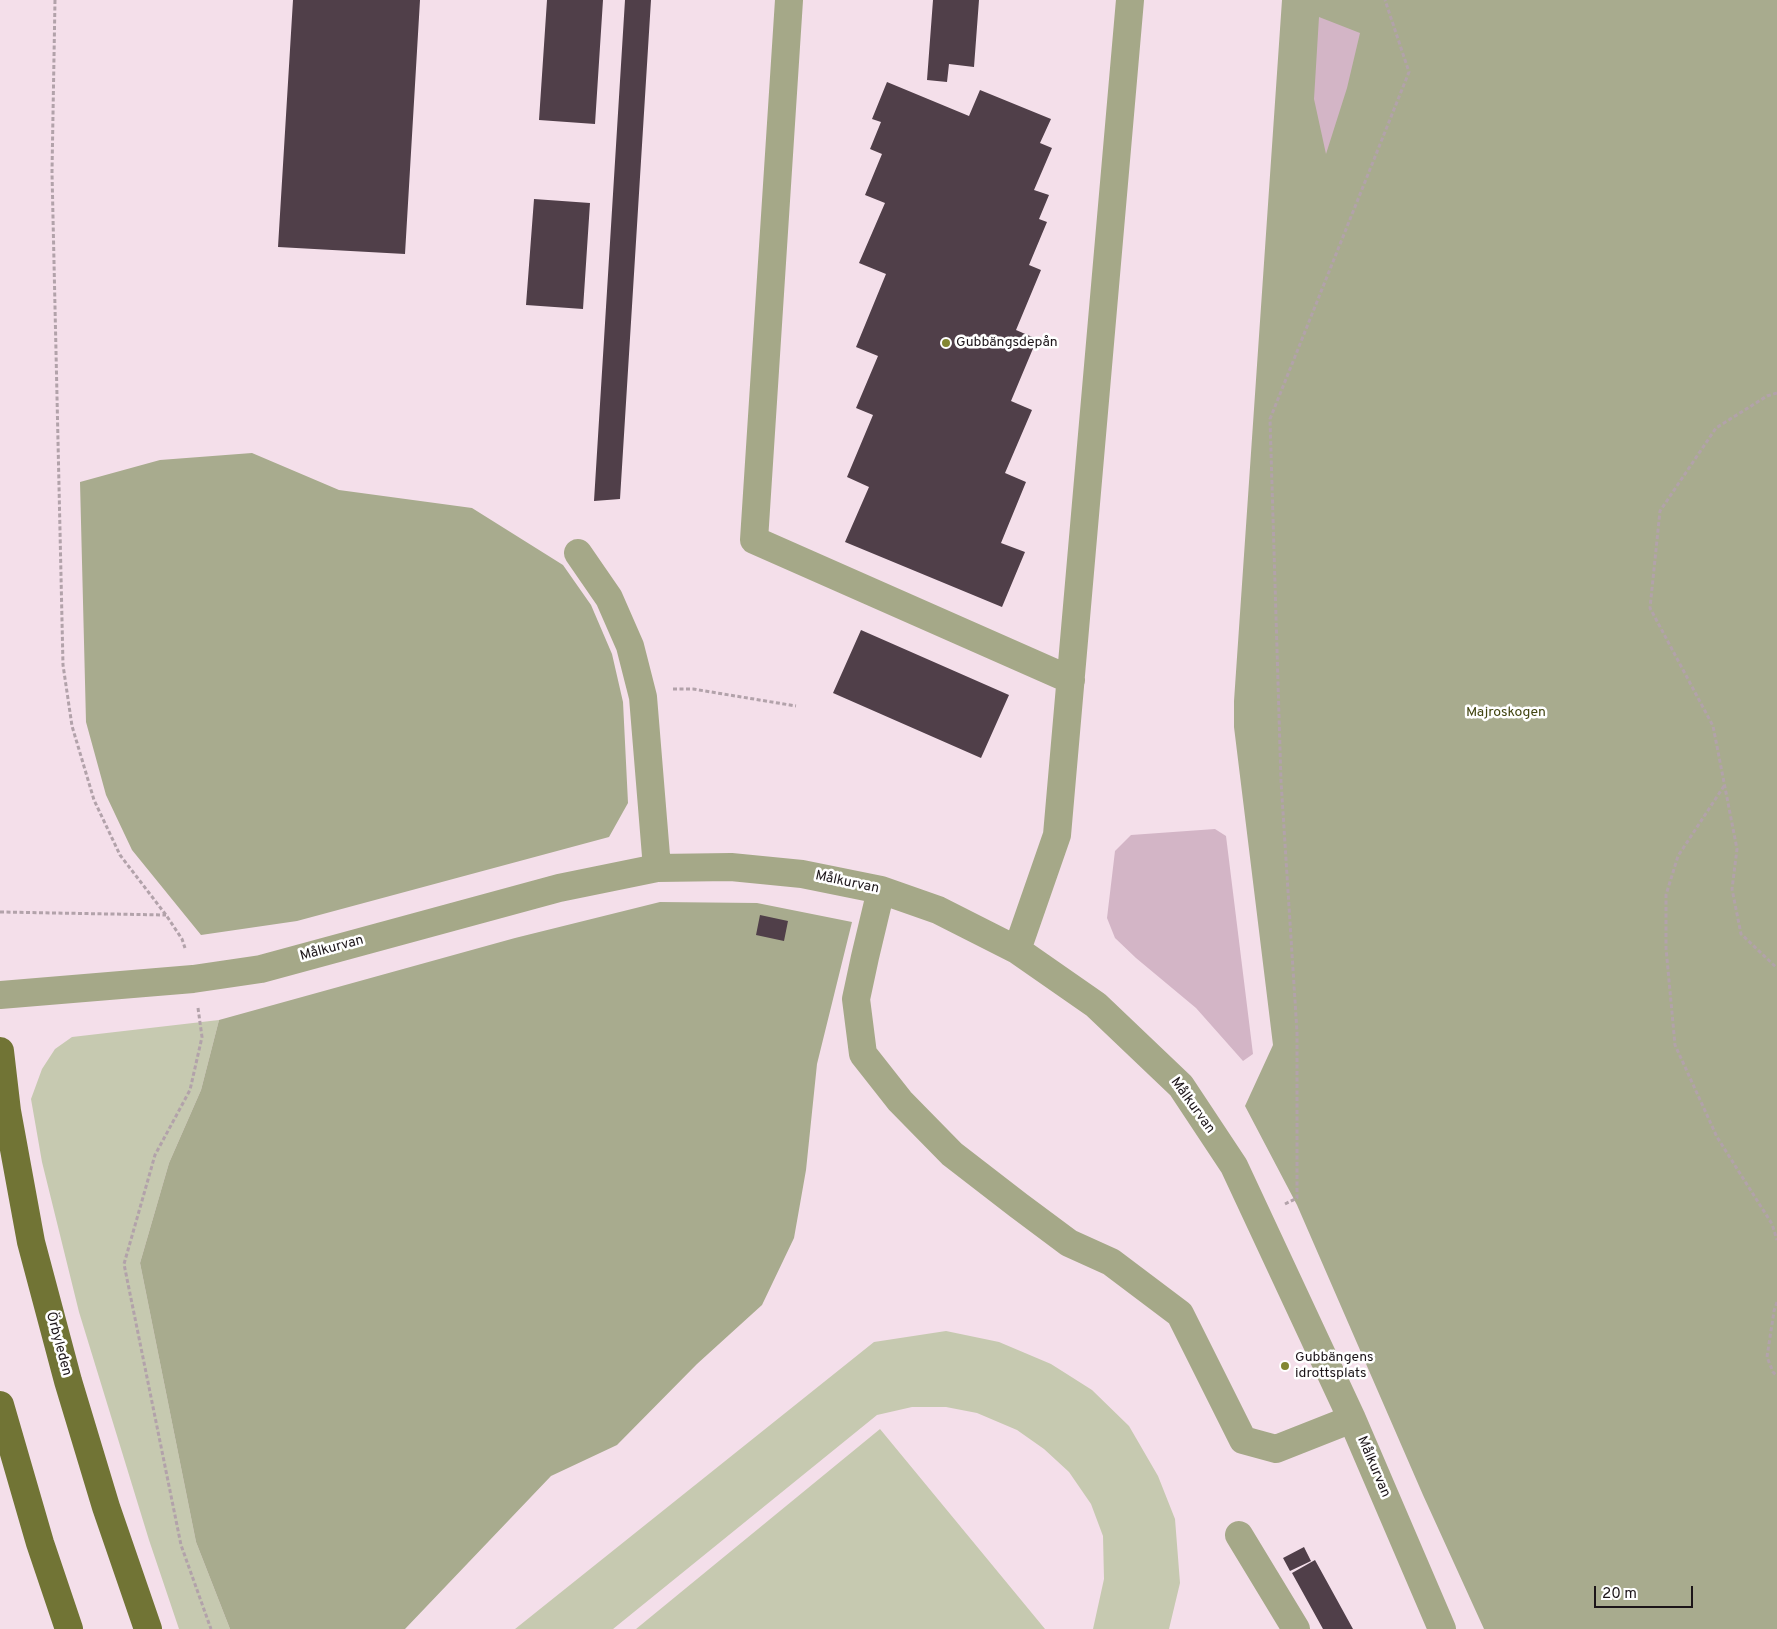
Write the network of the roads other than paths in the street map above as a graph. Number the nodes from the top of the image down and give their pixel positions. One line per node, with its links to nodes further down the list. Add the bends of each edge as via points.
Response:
1 (789, 0): 4 (street, via 754,540)
2 (1130, 0): 4 (street)
3 (578, 553): 5 (street, via 609,598 630,646 643,697)
4 (1071, 680): 7 (street, via 1057,835)
5 (657, 868): 6 (street, Målkurvan, via 731,868 802,874); 8 (street, Målkurvan, via 559,888 261,969 193,979)
6 (881, 890): 7 (street, Målkurvan, via 938,910); 11 (street, via 856,999 863,1054 900,1101 952,1154 1018,1205 1069,1243 1111,1262 1180,1314 1243,1440 1276,1449)
7 (1017, 950): 11 (street, Målkurvan, via 1096,1005 1181,1086 1234,1166)
8 (0, 995)
9 (0, 1051): 14 (main road, Örbyleden, via 7,1111 31,1242 106,1507)
10 (0, 1405): 13 (main road)
11 (1352, 1419): 16 (street, Målkurvan)
12 (1240, 1535): 15 (street)
13 (69, 1629)
14 (148, 1629)
15 (1296, 1629)
16 (1442, 1629)

